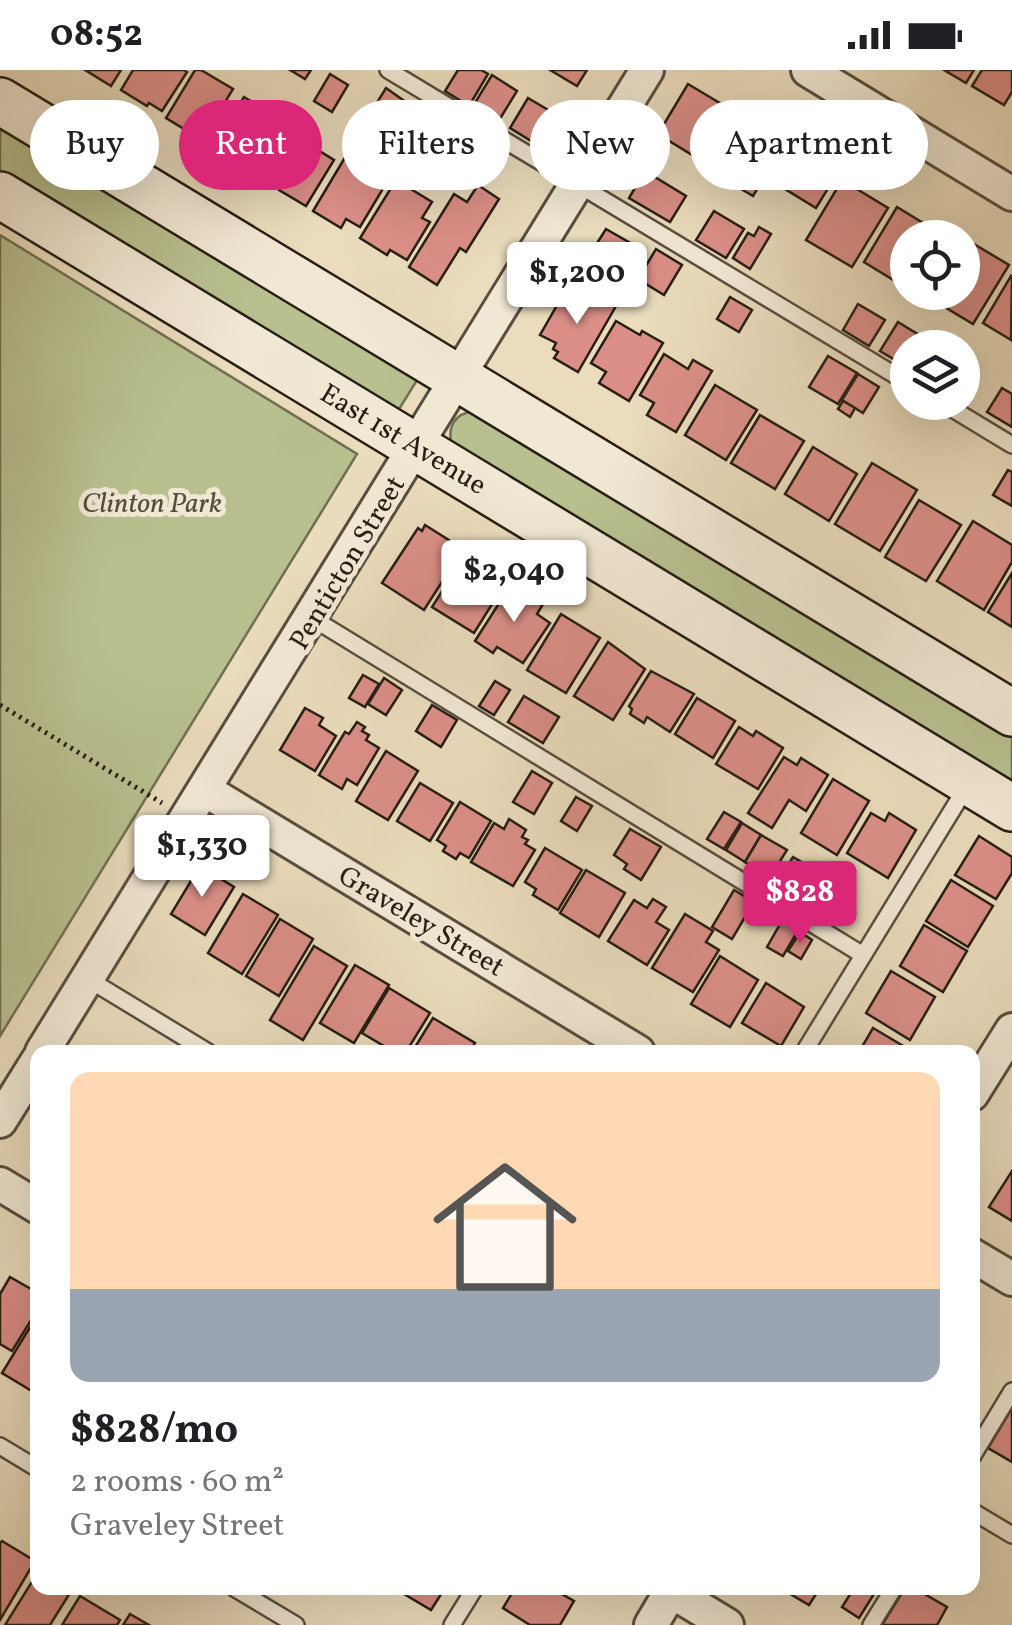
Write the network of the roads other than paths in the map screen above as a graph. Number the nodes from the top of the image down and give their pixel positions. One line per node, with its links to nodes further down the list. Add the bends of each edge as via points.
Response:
1 (388, 70): 6 (lane)
2 (648, 70): 4 (street, Penticton Street)
3 (808, 70): 9 (street)
4 (630, 100)
5 (0, 101): 12 (main road)
6 (530, 155)
7 (576, 190): 12 (street, Penticton Street)
8 (587, 190): 11 (lane)
9 (1012, 194)
10 (0, 195): 14 (main road, East 1st Avenue)
11 (890, 371)
12 (459, 378): 14 (street, Penticton Street); 17 (main road)
13 (970, 420): 15 (lane)
14 (416, 446): 16 (street, Penticton Street); 18 (main road, East 1st Avenue)
15 (1012, 446)
16 (312, 618): 19 (street, Penticton Street); 21 (lane)
17 (1012, 712)
18 (969, 782): 20 (main road, East 1st Avenue); 21 (lane)
19 (205, 790): 22 (street, Penticton Street); 26 (street, Graveley Street)
20 (1012, 808)
21 (863, 955): 27 (lane)
22 (88, 979): 24 (street, Penticton Street); 25 (lane)
23 (1012, 1030): 29 (street)
24 (46, 1045)
25 (196, 1045)
26 (626, 1045)
27 (808, 1045)
28 (30, 1073): 30 (street)
29 (980, 1081)
30 (0, 1120)
31 (0, 1184): 32 (street)
32 (30, 1202)
33 (980, 1260): 34 (street)
34 (1012, 1278)
35 (1012, 1391): 36 (lane)
36 (980, 1444)
37 (0, 1446): 38 (lane)
38 (30, 1464)
39 (980, 1516): 40 (lane)
40 (1012, 1535)
41 (246, 1595): 46 (lane)
42 (471, 1595): 47 (lane)
43 (667, 1595): 48 (street)
44 (680, 1595): 49 (street)
45 (890, 1595): 50 (lane)
46 (296, 1625)
47 (452, 1625)
48 (651, 1625)
49 (727, 1625)
50 (871, 1625)

